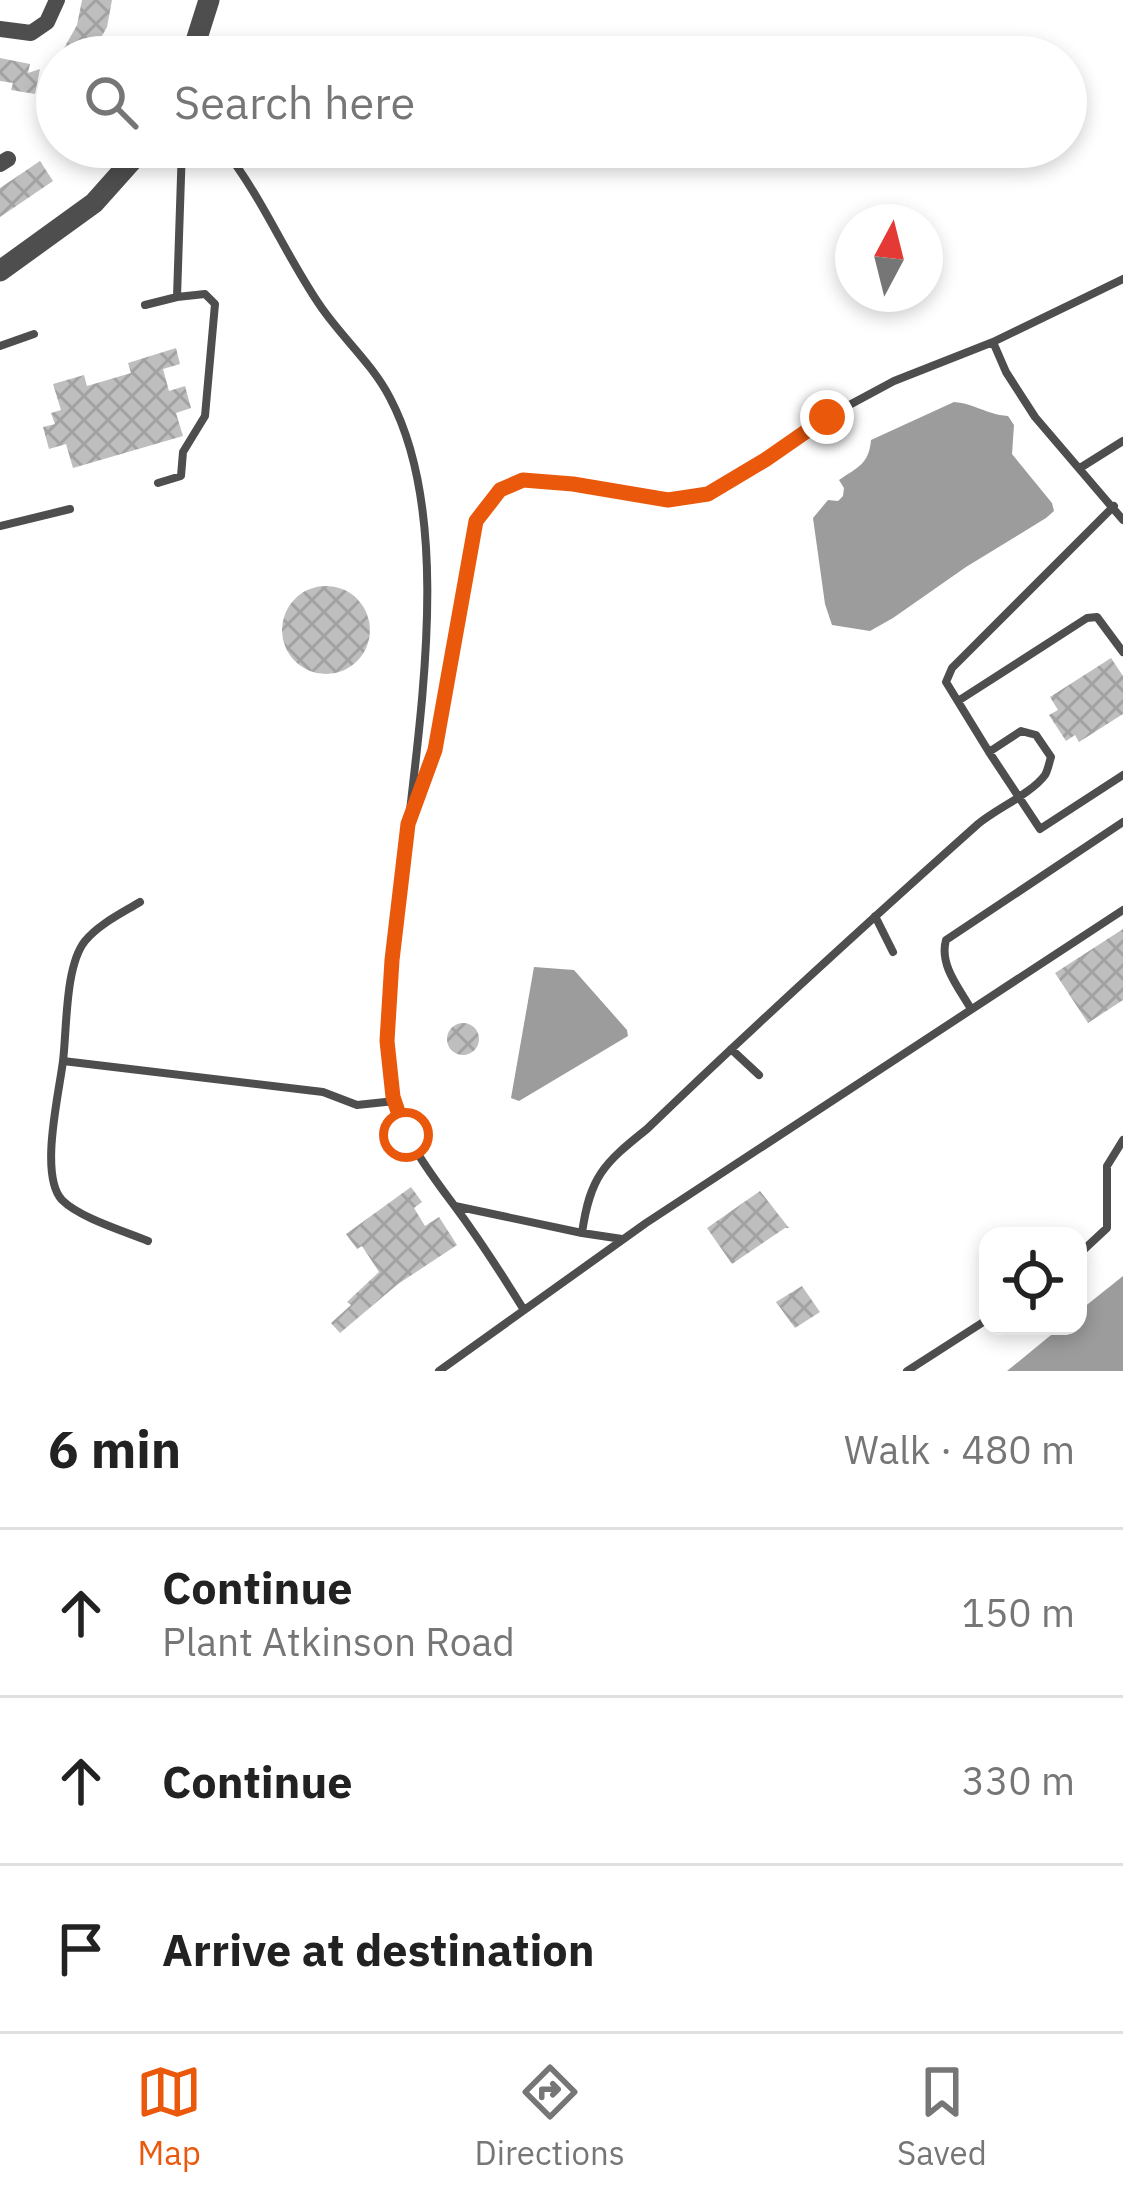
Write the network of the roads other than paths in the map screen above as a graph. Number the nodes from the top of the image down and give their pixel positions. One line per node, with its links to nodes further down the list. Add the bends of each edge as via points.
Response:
1 (57, 0): 3 (street, via 31,33)
2 (209, 0): 4 (street)
3 (0, 29)
4 (198, 36)
5 (125, 168): 8 (street, via 94,203)
6 (183, 168): 10 (lane)
7 (239, 168): 28 (lane, via 402,425 428,574)
8 (0, 272)
9 (1123, 279): 13 (lane)
10 (177, 297): 11 (lane); 17 (lane, via 205,294 215,304 214,334 205,416 183,452 181,476)
11 (145, 305)
12 (34, 334): 14 (lane)
13 (993, 342): 16 (lane, via 1035,417); 28 (lane, via 894,381 708,494 668,500 523,480 500,490 476,521 435,750)
14 (0, 346)
15 (1123, 441): 16 (lane)
16 (1080, 468): 18 (lane)
17 (158, 483)
18 (1114, 506): 20 (lane); 23 (lane, via 952,668 946,682)
19 (70, 509): 21 (lane)
20 (1123, 520)
21 (0, 526)
22 (1123, 652): 23 (lane, via 1097,616 1087,617)
23 (958, 701): 24 (lane)
24 (989, 752): 26 (lane); 26 (lane, via 1021,731 1036,735 1051,758)
25 (1123, 775): 26 (lane, via 1040,829)
26 (1018, 796): 31 (lane)
27 (1123, 823): 33 (lane, via 946,940 944,961)
28 (408, 824): 37 (lane, via 387,1041)
29 (140, 902): 35 (lane, via 84,942 73,969)
30 (1123, 910): 33 (lane)
31 (875, 915): 32 (lane); 34 (lane)
32 (893, 952)
33 (971, 1009): 41 (lane)
34 (730, 1049): 36 (lane); 40 (lane, via 610,1158 587,1197)
35 (63, 1060): 37 (lane, via 323,1092 357,1105); 42 (lane, via 53,1185 75,1209)
36 (759, 1075)
37 (394, 1101): 39 (lane, via 406,1135)
38 (1123, 1140): 43 (lane, via 1107,1166 1107,1228)
39 (453, 1205): 40 (lane); 44 (lane)
40 (582, 1233): 41 (lane)
41 (624, 1239): 44 (lane)
42 (148, 1241)
43 (1087, 1247)
44 (524, 1310): 46 (lane)
45 (979, 1324): 47 (lane)
46 (439, 1371)
47 (907, 1371)

